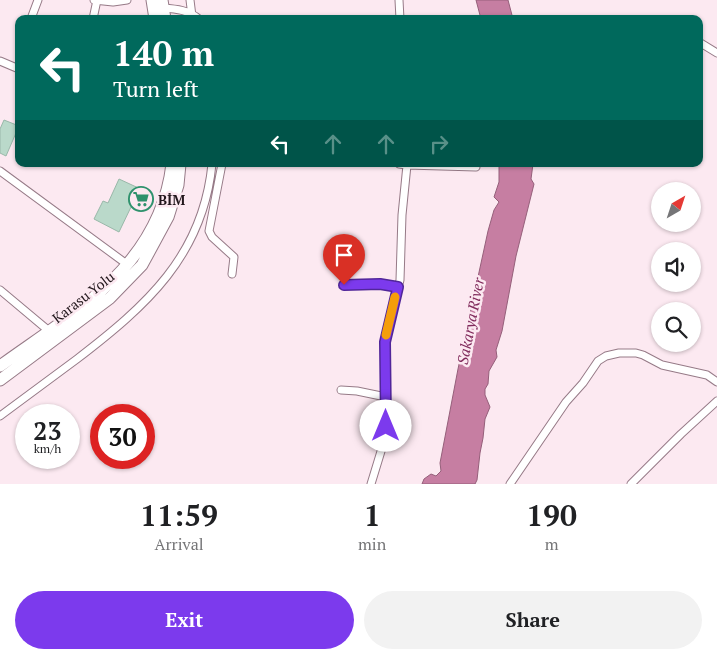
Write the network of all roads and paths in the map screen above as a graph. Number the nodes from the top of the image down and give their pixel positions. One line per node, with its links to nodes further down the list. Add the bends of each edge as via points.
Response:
1 (38, 0): 8 (street)
2 (95, 0): 3 (street); 9 (street)
3 (127, 0)
4 (152, 0): 10 (highway)
5 (190, 0): 12 (street)
6 (399, 0): 13 (street)
7 (163, 9): 11 (street, via 178,9)
8 (32, 15)
9 (93, 15)
10 (154, 15)
11 (190, 15)
12 (192, 15)
13 (400, 15)
14 (703, 44): 15 (street)
15 (717, 53)
16 (0, 61): 17 (street)
17 (15, 67)
18 (171, 167): 24 (highway, Karasu Yolu, via 164,203 148,237)
19 (180, 167): 31 (highway, Karasu Yolu, via 168,218 142,265 110,298)
20 (211, 167): 36 (street, via 204,206 188,242 165,280 116,329)
21 (221, 167): 25 (street, via 209,231 234,257)
22 (407, 167): 27 (street)
23 (0, 172): 24 (street)
24 (128, 265): 29 (highway, Karasu Yolu, via 98,294)
25 (232, 274)
26 (344, 285): 27 (street)
27 (398, 287): 34 (street, via 385,342)
28 (0, 290): 29 (street)
29 (49, 331): 30 (highway, Karasu Yolu)
30 (0, 366)
31 (0, 380)
32 (717, 380): 38 (street, via 662,365 636,353 619,353 598,361)
33 (341, 390): 34 (street)
34 (386, 398): 37 (street, via 386,426)
35 (717, 401): 39 (street)
36 (0, 416)
37 (371, 484)
38 (510, 484)
39 (631, 484)

